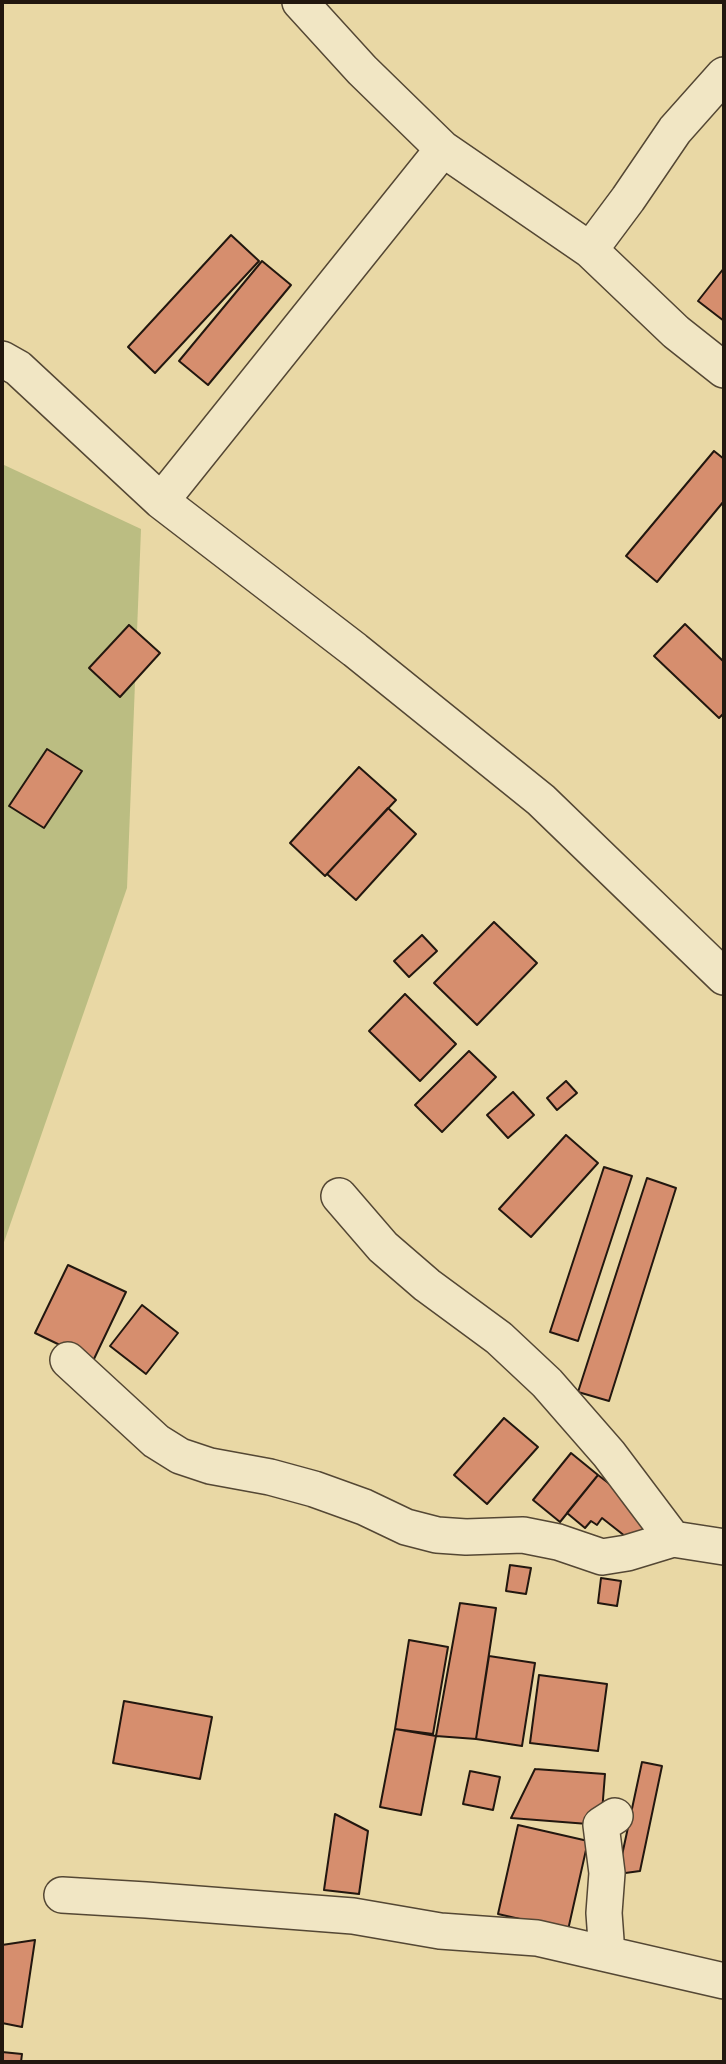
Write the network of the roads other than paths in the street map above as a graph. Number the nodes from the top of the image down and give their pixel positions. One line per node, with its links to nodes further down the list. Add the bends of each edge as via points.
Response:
1 (300, 2): 3 (street)
2 (724, 75): 4 (street, via 675,130)
3 (443, 149): 4 (street); 7 (street)
4 (590, 250): 6 (street, via 676,332)
5 (2, 359): 7 (street, via 18,368)
6 (724, 370)
7 (161, 502): 8 (street, via 541,800)
8 (724, 977)
9 (339, 1196): 11 (street, via 383,1247 499,1338 547,1383 609,1454)
10 (68, 1360): 11 (street, via 156,1441 180,1456 314,1489 406,1527 466,1537 523,1535 602,1557)
11 (673, 1539): 12 (street)
12 (724, 1547)
13 (615, 1816): 15 (street, via 601,1825 607,1873)
14 (62, 1895): 15 (street, via 353,1916 440,1931 537,1938)
15 (607, 1954): 16 (street)
16 (724, 1981)

